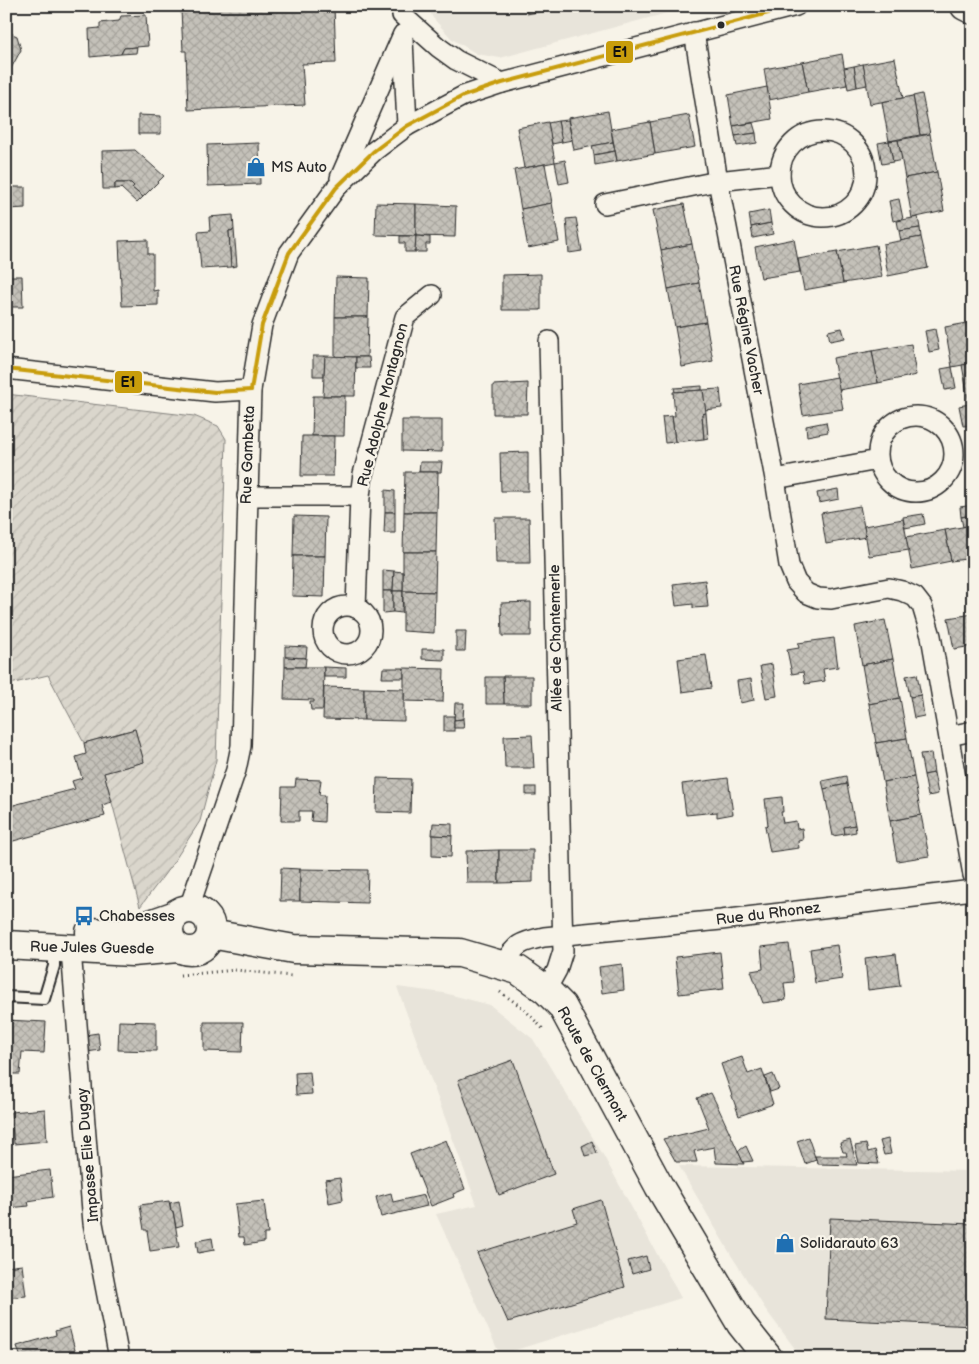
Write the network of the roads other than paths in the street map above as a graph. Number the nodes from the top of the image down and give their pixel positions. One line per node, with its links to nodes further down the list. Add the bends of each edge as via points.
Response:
1 (796, 6): 5 (street, Rue Gambetta)
2 (965, 6): 3 (main road)
3 (973, 10)
4 (402, 18): 6 (street, via 456,60); 7 (street); 10 (street)
5 (694, 32): 6 (street, Rue Gambetta); 9 (street, Rue Régine Vacher)
6 (502, 83): 7 (street, Rue Gambetta, via 463,96)
7 (407, 126): 10 (street, Rue Gambetta, via 374,151)
8 (780, 174): 8 (street, via 788,200 798,209 823,218 837,215 859,200 867,174 863,156 852,141 842,134 824,130 805,134 794,141 786,150); 9 (street)
9 (718, 181): 11 (street); 17 (street, Rue Régine Vacher)
10 (336, 188): 15 (street, Rue Gambetta, via 289,254 262,325)
11 (605, 204)
12 (432, 295): 19 (street, Rue Adolphe Montagnon, via 405,317)
13 (549, 341): 28 (street, Allée de Chantemerle)
14 (6, 370): 15 (street, via 215,392)
15 (251, 390): 18 (street, Rue Gambetta)
16 (878, 460): 16 (street, via 889,481 910,492 923,492 944,480 954,459 954,446 940,423 916,415 902,417 883,434); 17 (street)
17 (775, 479): 22 (street, Rue Régine Vacher, via 789,565 796,582 806,593 831,599 888,588 914,597 922,606 931,636)
18 (247, 496): 19 (street, Rue Adolphe Montagnon); 25 (street, Rue Gambetta, via 240,746 236,770)
19 (360, 496): 20 (street, Rue Adolphe Montagnon)
20 (356, 608)
21 (973, 731): 22 (street)
22 (949, 736): 23 (street, Rue Régine Vacher)
23 (973, 875)
24 (973, 890): 28 (street, Rue du Rhonez, via 721,920)
25 (181, 912): 26 (main road, Rue Jules Guesde, via 122,934); 27 (main road, via 202,912 209,921); 30 (main road, via 170,922 168,930)
26 (6, 927)
27 (211, 934): 30 (main road, via 198,949); 32 (main road, Route de Clermont, via 294,949 460,953)
28 (563, 934): 32 (street, Rue du Rhonez, via 525,941 513,949); 33 (street, Allée de Chantemerle, via 563,951)
29 (6, 946): 31 (main road, Rue Jules Guesde)
30 (178, 948): 31 (main road, Rue Jules Guesde, via 132,952)
31 (63, 949): 34 (lane, via 44,999); 35 (street, Impasse Elie Dugay, via 93,1223)
32 (500, 978): 33 (main road, Route de Clermont, via 518,970)
33 (546, 990): 36 (main road, Route de Clermont, via 562,1006 659,1186 741,1324)
34 (6, 997)
35 (119, 1358)
36 (768, 1358)

